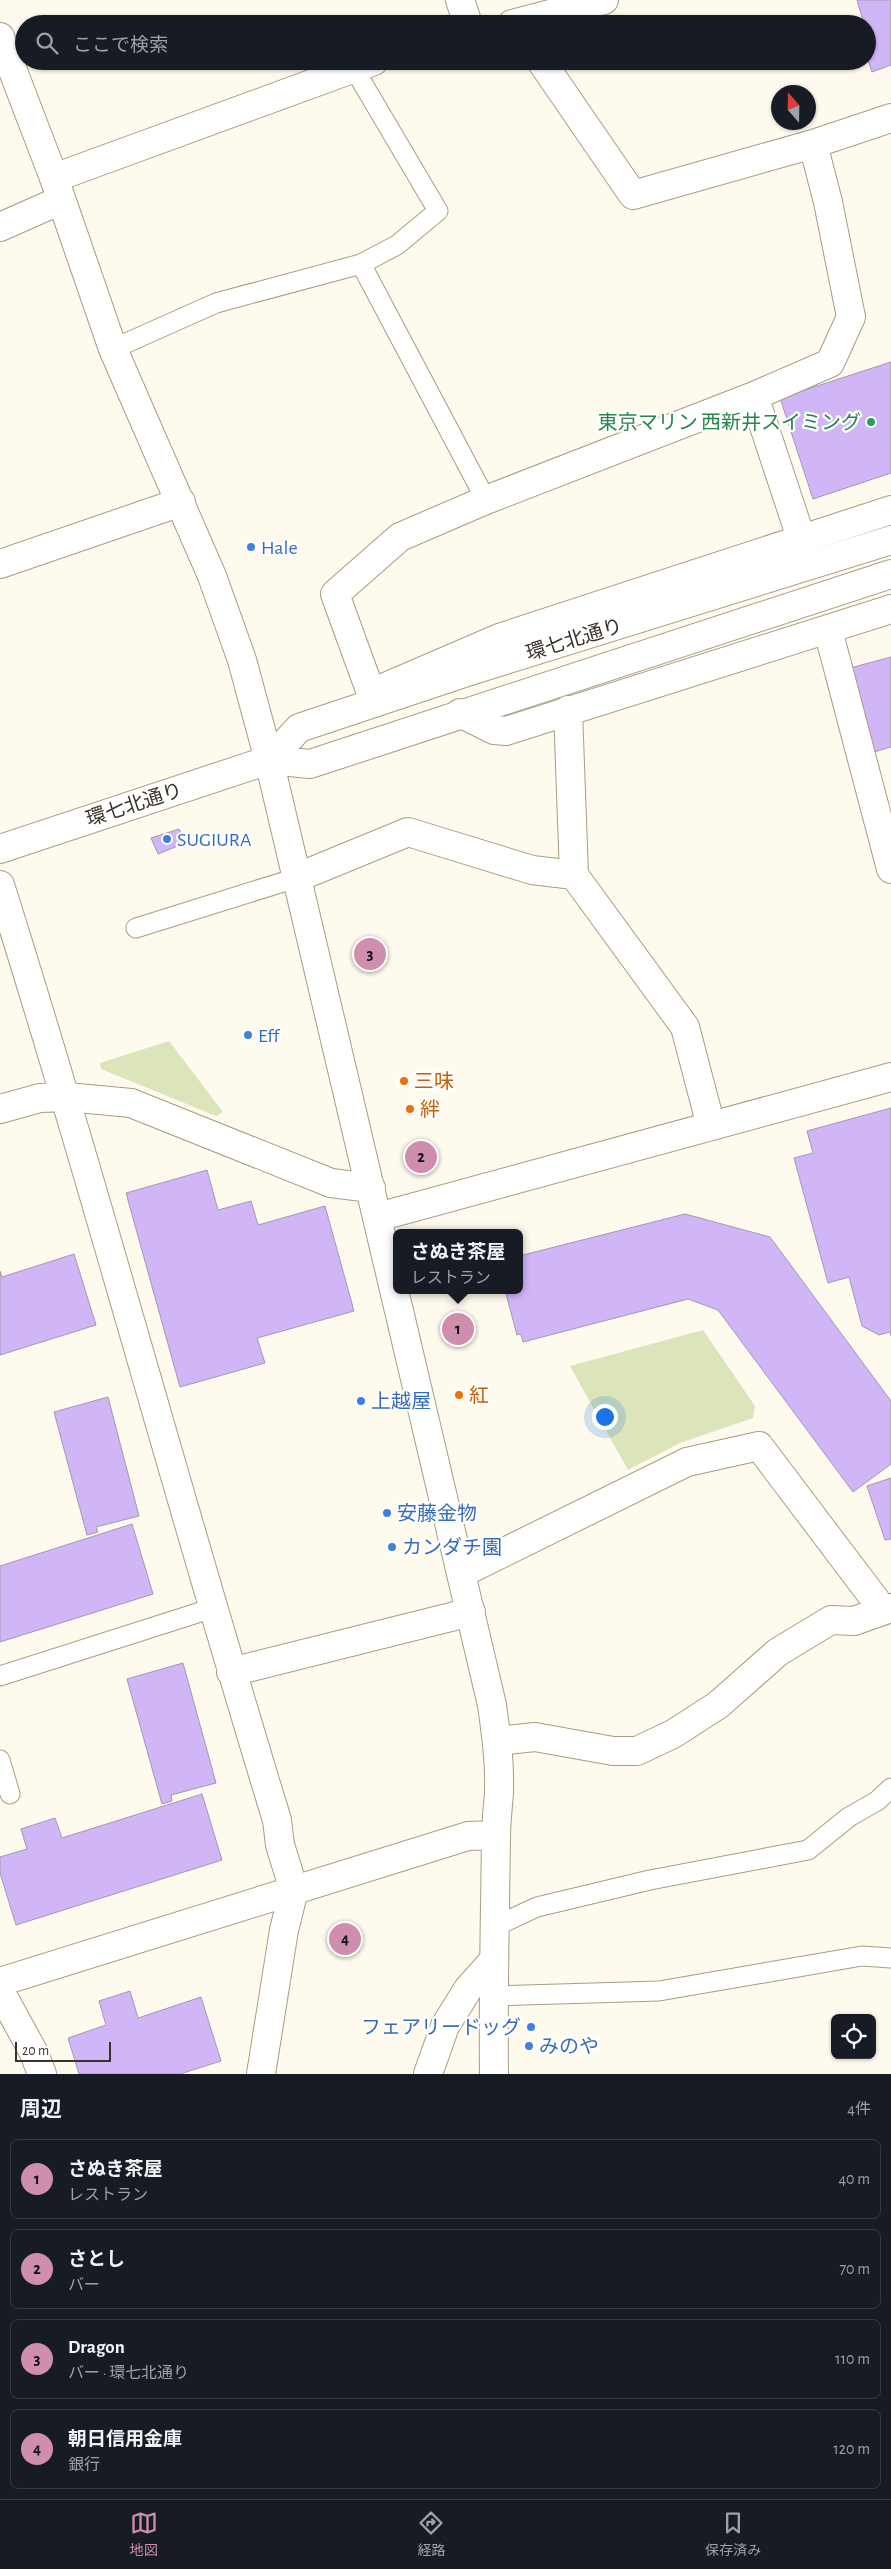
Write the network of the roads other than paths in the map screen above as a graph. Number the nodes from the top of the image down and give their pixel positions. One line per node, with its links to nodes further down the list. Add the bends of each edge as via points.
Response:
1 (460, 0): 3 (street)
2 (604, 0): 4 (street)
3 (465, 15)
4 (545, 15)
5 (0, 37): 6 (street)
6 (6, 70): 12 (street)
7 (349, 70): 12 (street)
8 (367, 70): 14 (lane, via 438,211 397,245)
9 (547, 70): 11 (street, via 633,195)
10 (891, 118): 11 (street)
11 (813, 144): 16 (street, via 851,317 830,363)
12 (58, 189): 13 (street); 15 (street)
13 (0, 227)
14 (361, 264): 15 (lane, via 216,304); 17 (lane)
15 (113, 350): 18 (street)
16 (754, 396): 17 (street); 20 (street)
17 (486, 500): 26 (street, via 400,537 335,594)
18 (181, 502): 22 (street); 29 (street, via 242,660)
19 (891, 510): 20 (street)
20 (801, 538): 26 (street, via 500,638)
21 (891, 540): 26 (street, 環七北通り)
22 (0, 564)
23 (891, 574): 28 (street, 環七北通り)
24 (891, 609): 25 (street)
25 (828, 630): 27 (street); 31 (street)
26 (364, 701): 29 (street, 環七北通り, via 299,728)
27 (568, 710): 28 (street, via 506,731 494,730); 32 (street)
28 (460, 713): 29 (street, 環七北通り, via 310,764)
29 (269, 760): 30 (street, 環七北通り); 33 (street)
30 (0, 849)
31 (891, 869)
32 (574, 875): 33 (street, via 532,870 408,832); 39 (street, via 685,1027)
33 (296, 878): 35 (lane); 40 (street)
34 (0, 885): 37 (street)
35 (136, 928)
36 (891, 1078): 39 (street)
37 (67, 1098): 38 (street, via 40,1098); 40 (street, via 131,1103 331,1183); 45 (street)
38 (0, 1109)
39 (711, 1126): 41 (street)
40 (371, 1188): 41 (street)
41 (378, 1217): 42 (street)
42 (393, 1281)
43 (396, 1294): 44 (street)
44 (462, 1573): 46 (street); 47 (street, via 687,1462 760,1446)
45 (213, 1608): 48 (street); 49 (lane)
46 (471, 1612): 48 (street); 50 (street)
47 (888, 1613): 50 (street, via 854,1621 831,1620 778,1652 718,1705 638,1751 613,1751 535,1737)
48 (232, 1672): 55 (street, via 277,1820 280,1845)
49 (0, 1676)
50 (498, 1741): 54 (street)
51 (0, 1760): 53 (lane)
52 (891, 1788): 56 (lane, via 808,1850 650,1880 546,1904)
53 (10, 1794)
54 (496, 1835): 55 (street, via 468,1836); 56 (street)
55 (294, 1890): 59 (street); 63 (street, via 284,1930)
56 (496, 1926): 58 (street)
57 (891, 1958): 61 (lane, via 862,1956 659,1991)
58 (493, 1961): 61 (street); 64 (street, via 468,1989 445,2026)
59 (0, 1982)
60 (0, 1992): 62 (street)
61 (493, 1996): 65 (street)
62 (42, 2074)
63 (262, 2074)
64 (428, 2074)
65 (494, 2074)

